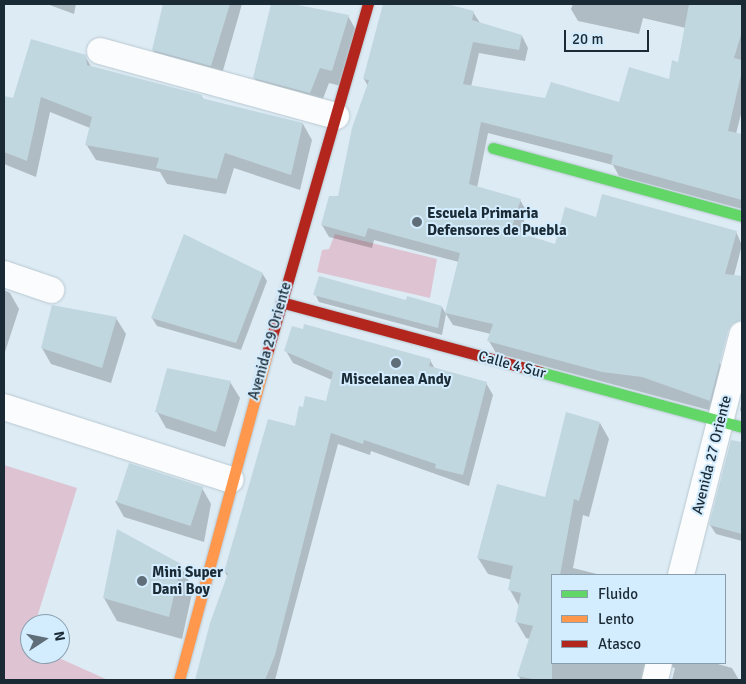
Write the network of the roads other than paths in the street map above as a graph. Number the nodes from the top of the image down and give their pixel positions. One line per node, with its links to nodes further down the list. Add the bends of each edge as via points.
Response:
1 (368, 4): 3 (street, Avenida 29 Oriente)
2 (100, 52): 3 (street)
3 (336, 116): 8 (street, Avenida 29 Oriente)
4 (493, 148): 5 (street)
5 (742, 216)
6 (4, 274): 7 (street)
7 (51, 290)
8 (281, 302): 11 (street, Calle 4 Sur); 12 (street, Avenida 29 Oriente)
9 (742, 335): 11 (street, Avenida 27 Oriente)
10 (4, 407): 12 (street)
11 (731, 424): 13 (street, Avenida 27 Oriente)
12 (231, 480): 15 (street, Avenida 29 Oriente)
13 (681, 574)
14 (659, 664): 16 (street)
15 (178, 680)
16 (655, 680)

